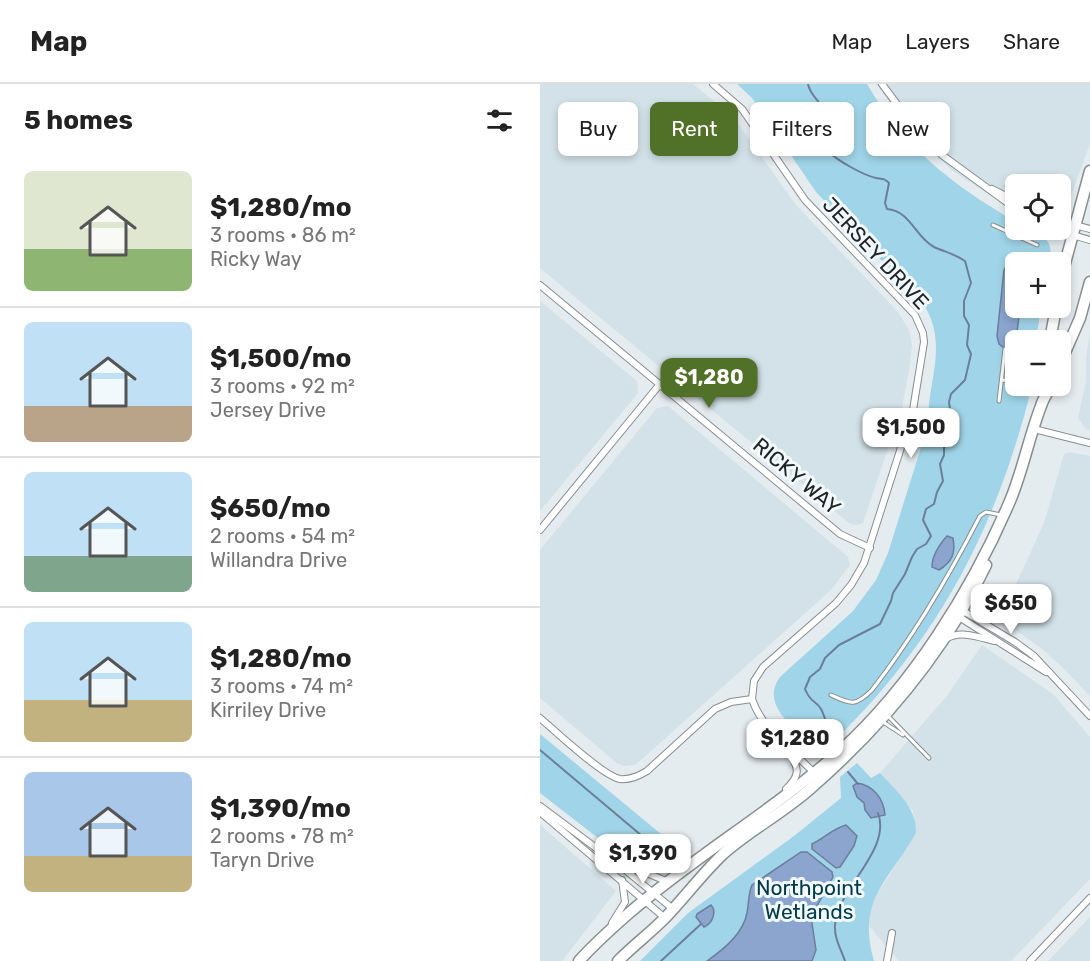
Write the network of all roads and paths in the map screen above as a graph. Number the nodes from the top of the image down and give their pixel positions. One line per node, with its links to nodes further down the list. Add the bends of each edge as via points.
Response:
1 (713, 84): 28 (street, JERSEY DRIVE, via 742,109 805,200 908,306 922,333 923,357 913,410)
2 (882, 84): 4 (street, via 932,145)
3 (1090, 171): 10 (main road)
4 (973, 178): 5 (street); 6 (street)
5 (1005, 195)
6 (1005, 201)
7 (993, 225): 9 (lane)
8 (1090, 229): 10 (street)
9 (1005, 230)
10 (1073, 230): 12 (street); 14 (main road)
11 (1025, 240): 13 (lane)
12 (1090, 240)
13 (1036, 245)
14 (1068, 252)
15 (1090, 282): 17 (main road)
16 (540, 285): 21 (street, RICKY WAY)
17 (1071, 338)
18 (1005, 349): 19 (lane)
19 (1002, 380): 20 (lane); 23 (lane)
20 (1005, 381)
21 (660, 384): 27 (street); 28 (street, RICKY WAY, via 840,534)
22 (1043, 396): 24 (main road)
23 (999, 401)
24 (1034, 429): 25 (street); 26 (main road)
25 (1090, 443)
26 (1001, 520): 29 (main road); 33 (lane, via 986,512 980,516 929,610 872,690 854,703)
27 (540, 530)
28 (870, 548): 34 (street, JERSEY DRIVE, via 844,594 758,674)
29 (957, 611): 30 (main road); 31 (street); 32 (street, via 1015,642); 35 (main road)
30 (942, 641): 31 (street, via 964,634); 35 (main road, via 917,676)
31 (1000, 643): 32 (street)
32 (1057, 679): 36 (street)
33 (831, 695)
34 (752, 699): 37 (street, via 715,709 647,771 623,779 604,771); 39 (street, via 760,716)
35 (880, 714): 38 (lane); 38 (lane); 41 (main road)
36 (1090, 716)
37 (540, 718)
38 (909, 740): 40 (lane)
39 (788, 748): 41 (street); 44 (street, via 798,771 794,782 733,827)
40 (929, 758)
41 (815, 778): 44 (main road); 50 (main road, via 723,854)
42 (540, 806): 45 (street)
43 (540, 812): 46 (street)
44 (713, 848): 47 (main road)
45 (624, 869): 47 (street, via 642,871); 48 (street)
46 (622, 880): 48 (street); 52 (street, via 625,902)
47 (666, 881): 48 (main road)
48 (649, 896): 50 (street); 50 (street); 52 (main road)
49 (1090, 898): 56 (street)
50 (669, 914): 54 (main road)
51 (892, 933): 55 (street)
52 (603, 936): 53 (main road)
53 (579, 961)
54 (618, 961)
55 (887, 961)
56 (1030, 961)

